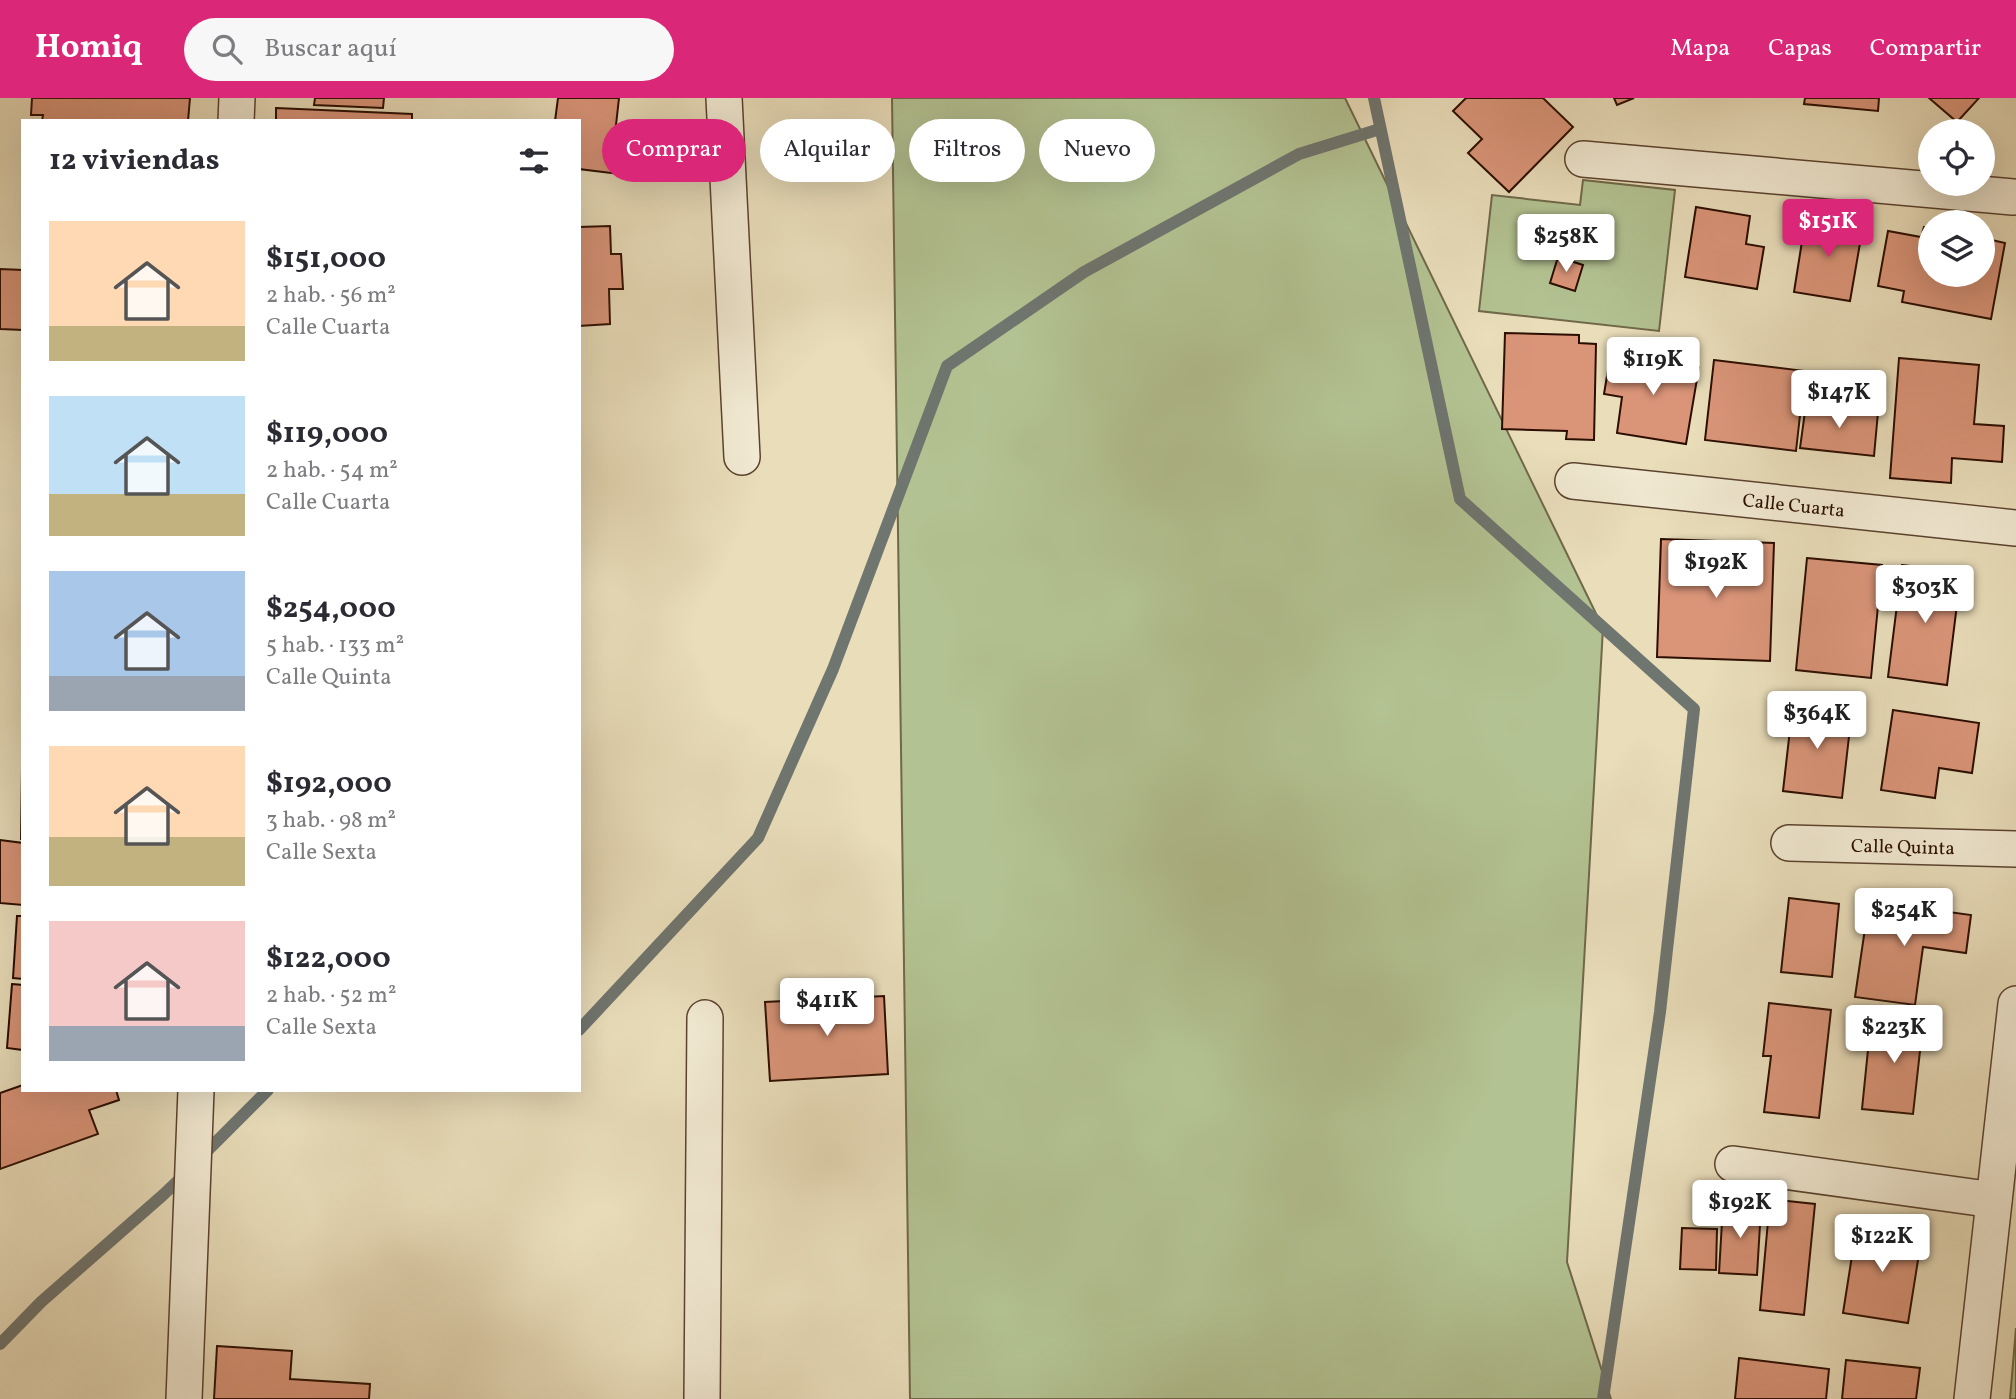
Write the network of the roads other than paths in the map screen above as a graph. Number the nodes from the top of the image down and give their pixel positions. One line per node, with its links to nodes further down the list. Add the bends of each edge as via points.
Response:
1 (237, 98): 3 (street)
2 (724, 98): 6 (street)
3 (236, 119)
4 (1583, 159): 5 (street)
5 (2015, 197)
6 (742, 457)
7 (1573, 481): 8 (street, Calle Cuarta)
8 (2016, 528)
9 (1789, 843): 10 (street, Calle Quinta)
10 (2016, 849)
11 (2016, 1004): 15 (street)
12 (705, 1018): 17 (street)
13 (196, 1092): 16 (street)
14 (1733, 1164): 15 (street)
15 (1994, 1200): 18 (street)
16 (184, 1399)
17 (702, 1399)
18 (1972, 1399)

